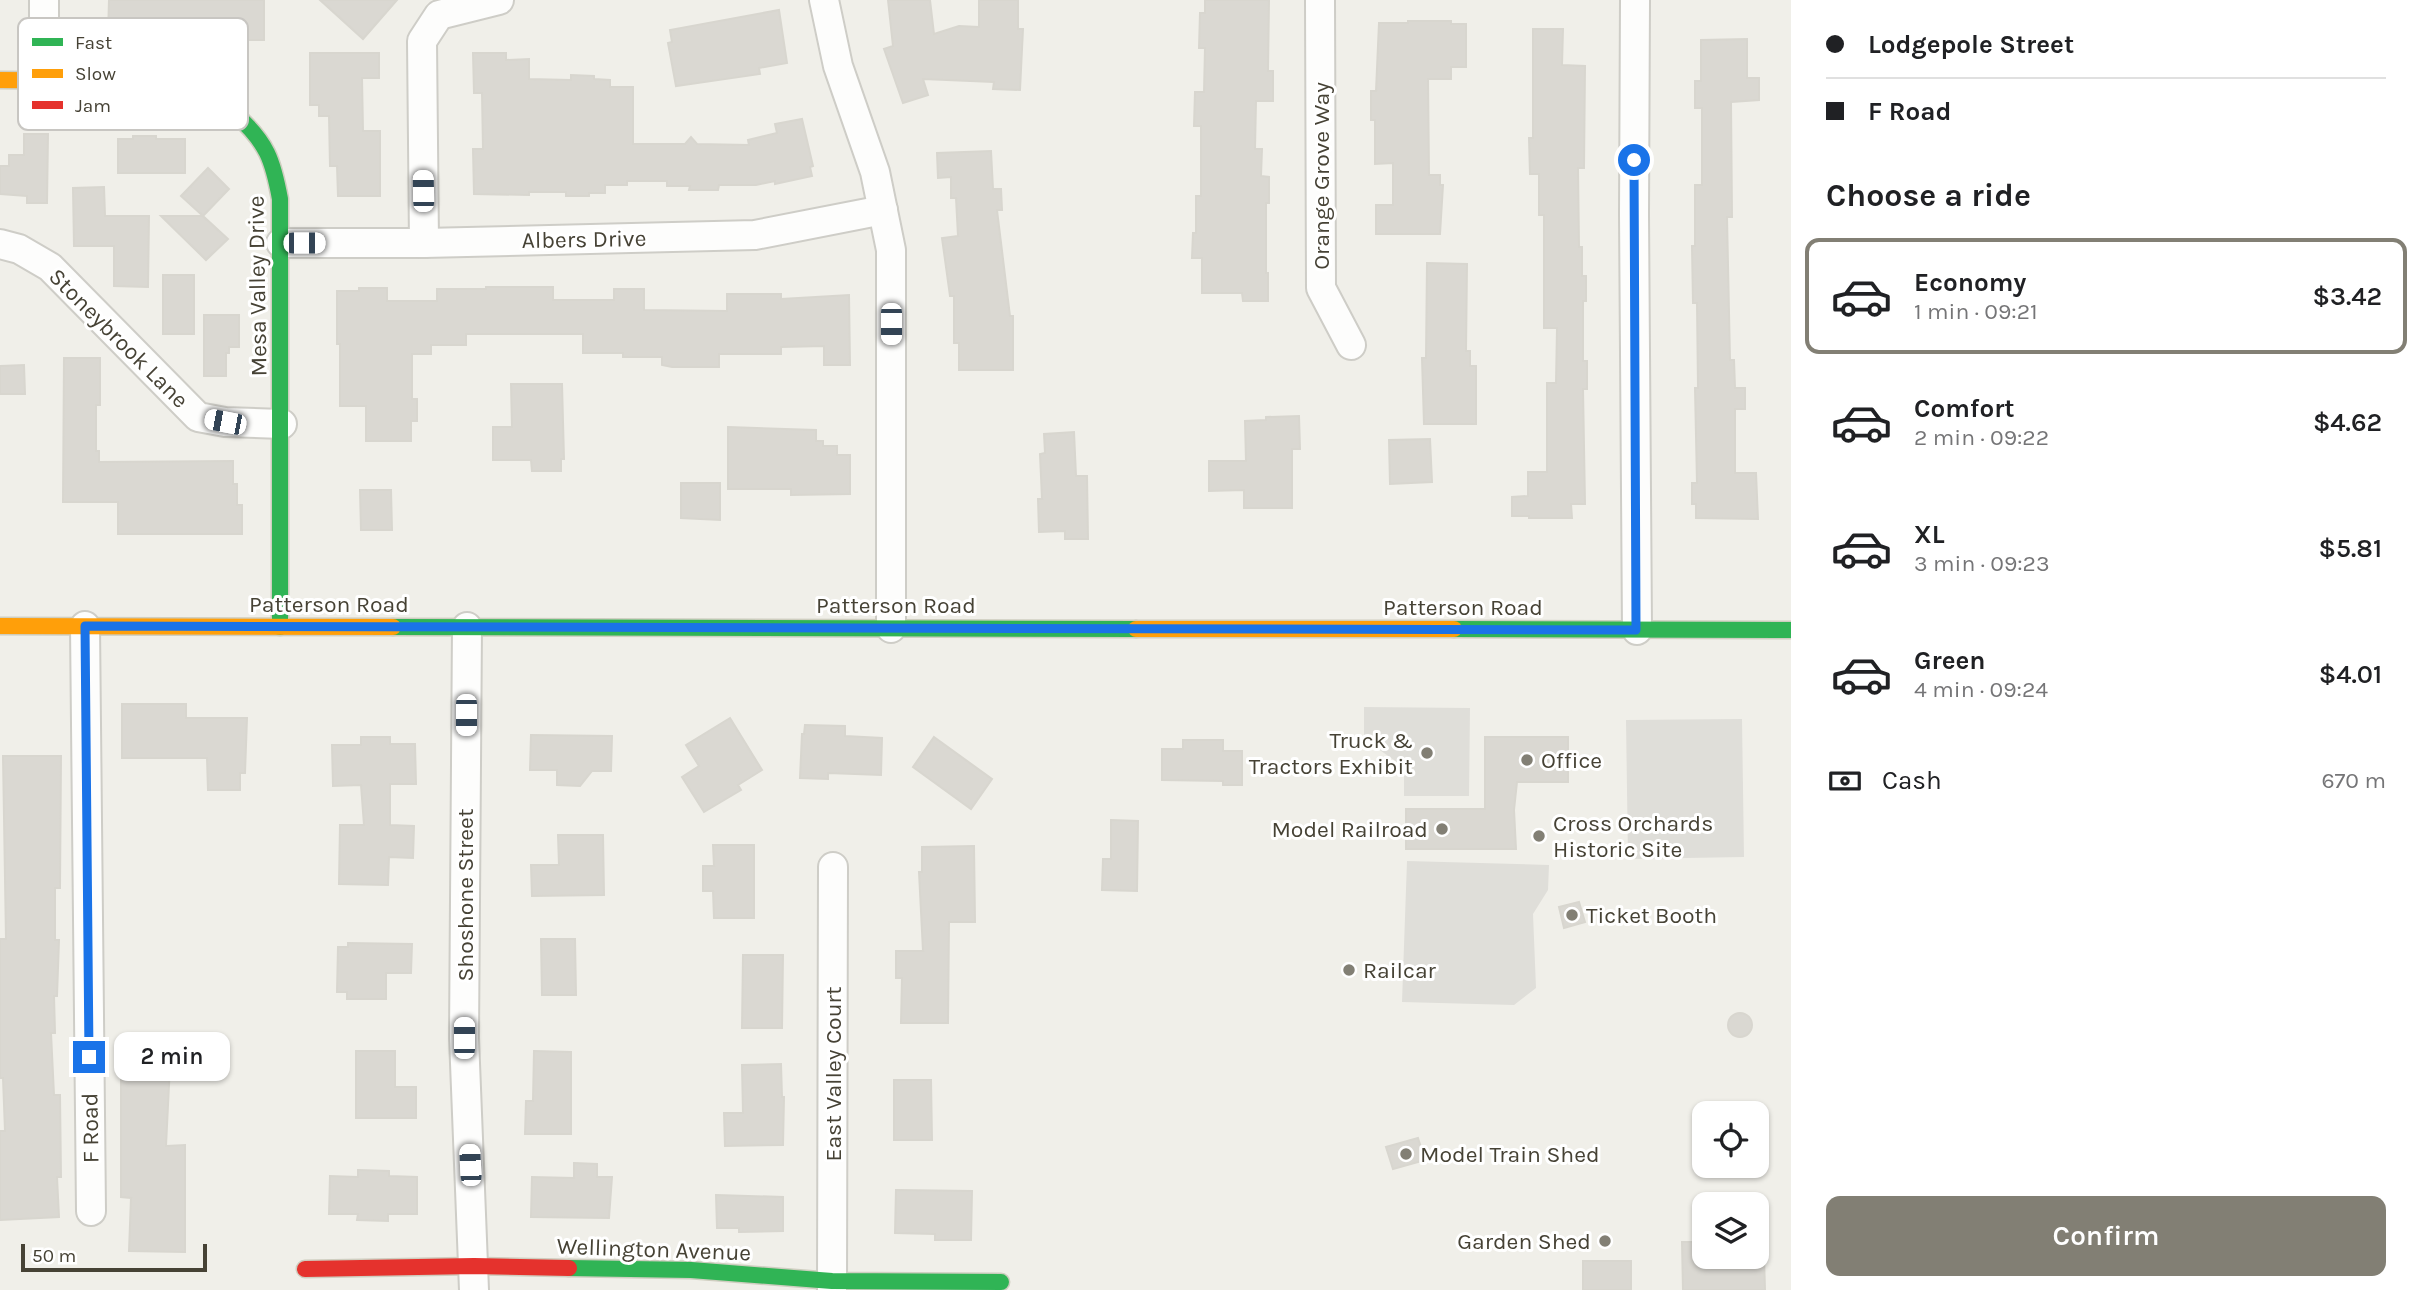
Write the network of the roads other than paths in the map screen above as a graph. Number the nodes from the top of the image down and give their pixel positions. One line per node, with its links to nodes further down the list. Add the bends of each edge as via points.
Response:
1 (44, 0): 6 (street)
2 (499, 0): 12 (street, via 439,15 422,41)
3 (824, 0): 10 (street, via 838,66 875,172)
4 (1320, 0): 14 (street, Orange Grove Way, via 1321,288)
5 (1635, 0): 21 (street)
6 (44, 18)
7 (0, 80): 8 (main road, Mesa Valley Drive)
8 (18, 80)
9 (248, 126): 11 (main road, Mesa Valley Drive, via 273,163)
10 (883, 210): 12 (street, Albers Drive, via 755,235); 20 (street, via 891,250)
11 (281, 243): 12 (street, Albers Drive); 15 (main road, Mesa Valley Drive)
12 (424, 243)
13 (0, 244): 15 (street, Stoneybrook Lane, via 50,267 198,417)
14 (1351, 345)
15 (282, 424): 18 (main road, Mesa Valley Drive)
16 (0, 626): 17 (main road, Patterson Road)
17 (85, 626): 18 (main road, Patterson Road); 24 (street, F Road)
18 (280, 627): 19 (main road, Patterson Road)
19 (467, 627): 20 (main road, Patterson Road); 26 (street, Shoshone Street, via 464,1038)
20 (891, 628): 21 (main road, Patterson Road)
21 (1636, 630): 22 (main road, Patterson Road)
22 (1791, 630)
23 (833, 867): 28 (street, East Valley Court)
24 (91, 1211)
25 (305, 1269): 26 (main road, Wellington Avenue)
26 (474, 1278): 28 (main road, Wellington Avenue, via 691,1270)
27 (1001, 1282): 28 (main road, Wellington Avenue)
28 (832, 1285)

